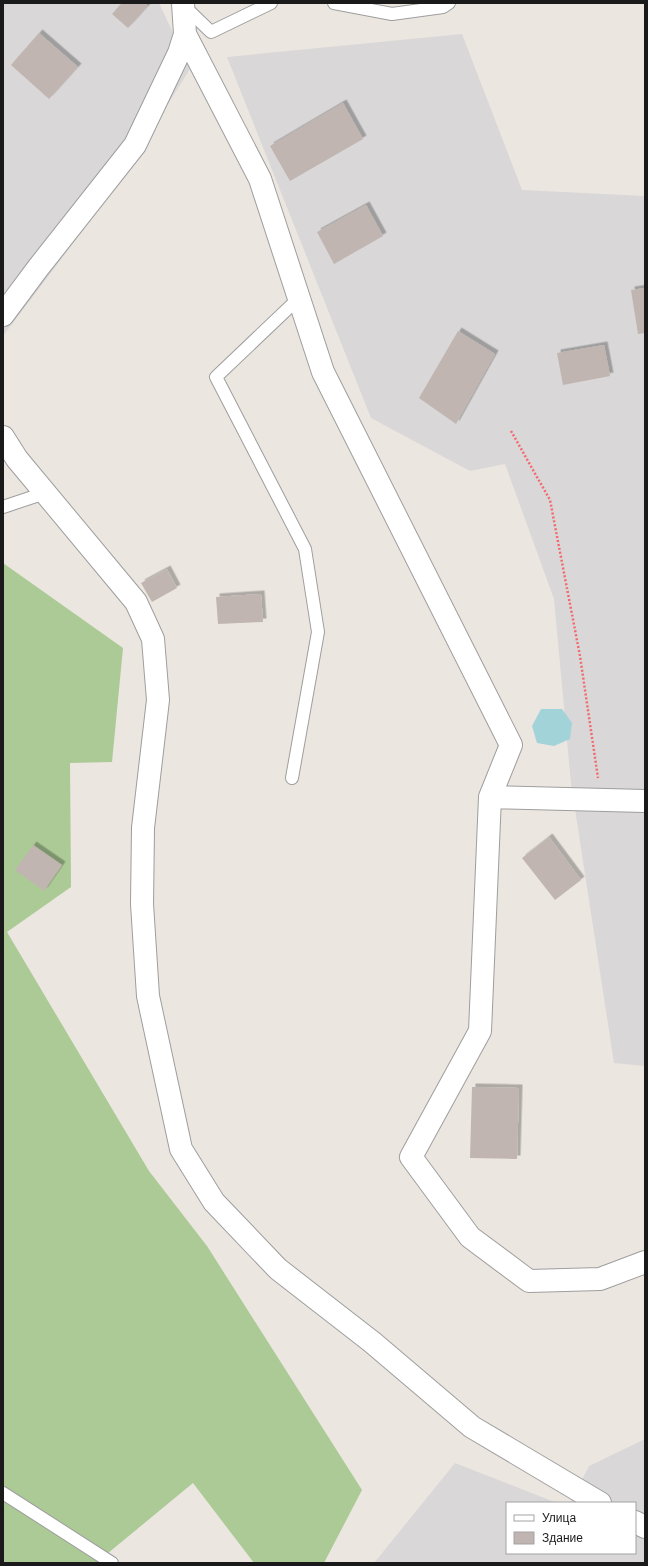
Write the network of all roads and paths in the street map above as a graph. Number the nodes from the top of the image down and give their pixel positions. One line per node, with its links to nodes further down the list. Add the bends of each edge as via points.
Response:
1 (270, 3): 4 (lane, via 211,32)
2 (334, 3): 3 (lane, via 392,14 443,7)
3 (449, 3)
4 (184, 4): 5 (street)
5 (185, 34): 6 (street, via 260,179); 7 (street, via 179,54 135,145)
6 (298, 298): 12 (lane, via 216,378 306,549 318,632); 13 (street, via 323,372 511,745)
7 (3, 315)
8 (511, 431): 14 (path, via 550,500 580,656)
9 (3, 437): 10 (street)
10 (45, 493): 11 (lane); 18 (street, via 136,602 153,639 158,700 143,828 142,904 148,996 180,1149 214,1202 278,1270 372,1342 472,1427)
11 (3, 507)
12 (292, 778)
13 (490, 797): 14 (street); 16 (street, via 480,1031 411,1157 470,1237 529,1280 600,1278)
14 (601, 800): 15 (street)
15 (645, 801)
16 (645, 1262)
17 (3, 1494): 21 (lane)
18 (598, 1502)
19 (636, 1522): 20 (street)
20 (645, 1527)
21 (112, 1563)

